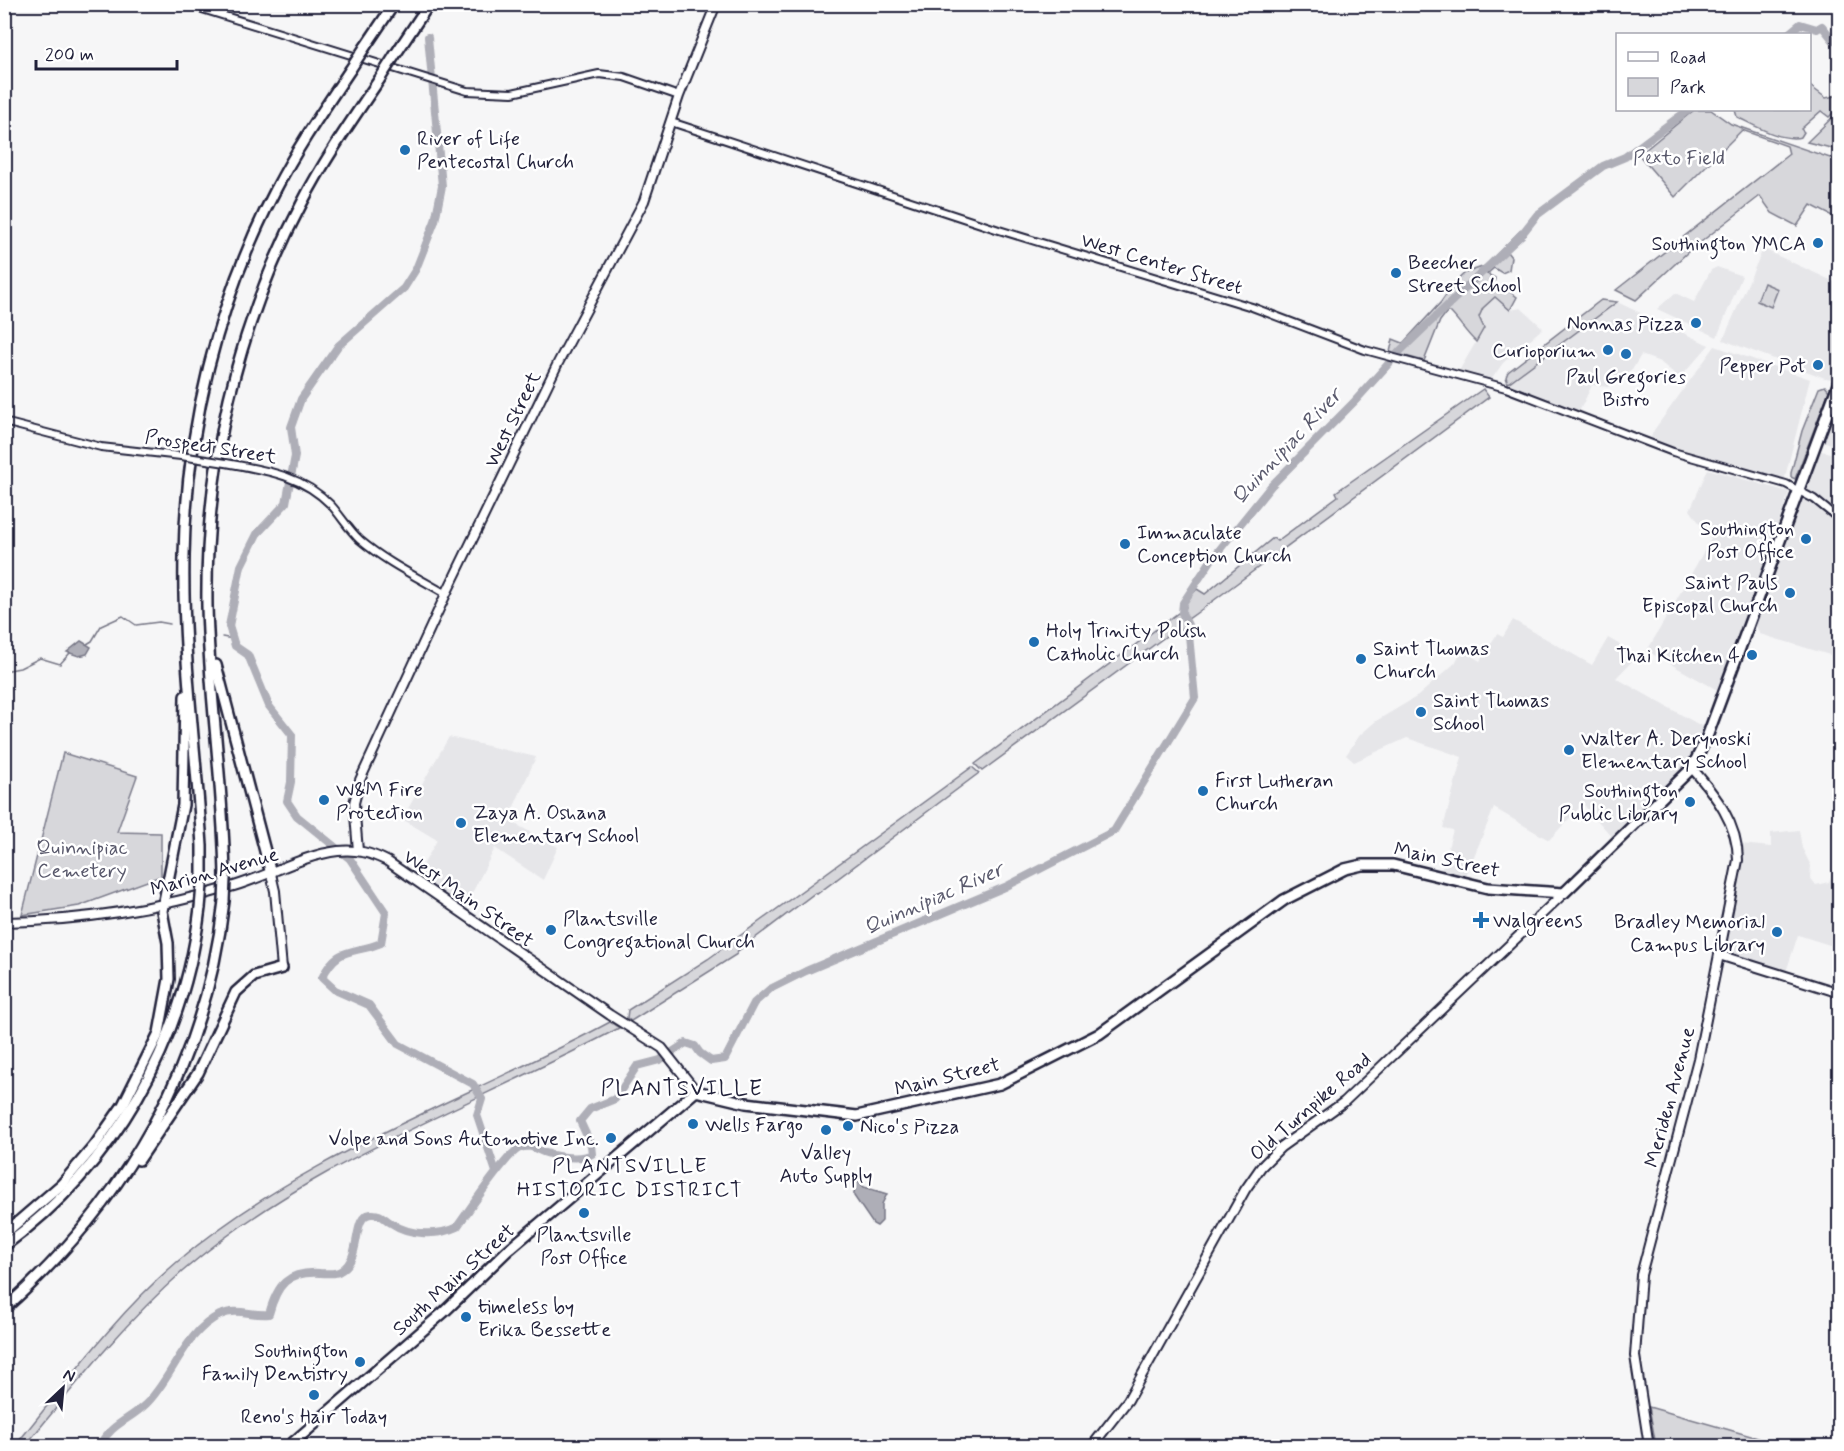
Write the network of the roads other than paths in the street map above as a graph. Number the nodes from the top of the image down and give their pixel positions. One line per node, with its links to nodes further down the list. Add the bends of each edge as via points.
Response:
1 (186, 4): 5 (street, via 439,85 482,93 512,93 599,74 624,77)
2 (394, 4): 13 (highway, bridge, via 276,190 244,259 216,340 188,482 184,558)
3 (429, 4): 12 (highway, bridge, via 326,160 270,270 245,340 217,459 209,533)
4 (716, 4): 5 (main road, West Street)
5 (679, 96): 6 (main road, West Street)
6 (671, 122): 9 (street, West Center Street, via 999,230 1262,310 1387,356 1506,388 1692,459); 11 (main road, West Street, via 644,201 576,327)
7 (1838, 382): 9 (highway)
8 (4, 422): 11 (street, Prospect Street, bridge, via 100,447 282,474 325,499 367,544)
9 (1798, 489): 10 (street); 14 (highway)
10 (1839, 520)
11 (446, 594): 15 (main road, West Street, via 357,787 354,812)
12 (207, 609): 16 (highway, via 219,682); 24 (highway, bridge, via 225,879 209,991 184,1062 146,1138)
13 (187, 635): 18 (highway, via 182,818); 26 (highway, bridge, via 202,885 191,959 178,1009 163,1049 112,1138 80,1178)
14 (1692, 768): 17 (highway); 20 (main road, Meriden Avenue, via 1725,811 1738,851)
15 (358, 851): 16 (main road, Marion Avenue, via 341,851); 23 (main road, West Main Street, via 387,861 668,1054)
16 (271, 874): 18 (main road, Marion Avenue); 21 (main road)
17 (1564, 893): 23 (highway, Main Street, via 1488,888 1393,865 1362,865 1345,869 1284,900 1099,1034 1000,1084 858,1116 752,1104); 29 (main road, Old Turnpike Road, via 1344,1102 1281,1147 1261,1167 1128,1400)
18 (162, 904): 19 (main road, Marion Avenue, via 78,918); 25 (highway, via 169,955 168,991 162,1023 147,1061 114,1119 84,1159 44,1202)
19 (4, 922)
20 (1719, 955): 22 (main road); 30 (main road, Meriden Avenue, via 1698,1059 1641,1275 1635,1356)
21 (282, 968): 24 (highway, via 254,976 236,992 192,1083 127,1178)
22 (1839, 993)
23 (696, 1091): 28 (highway, South Main Street, via 507,1251 444,1312)
24 (88, 1222): 27 (highway)
25 (4, 1234)
26 (4, 1246)
27 (4, 1311)
28 (289, 1446)
29 (1092, 1446)
30 (1649, 1446)

